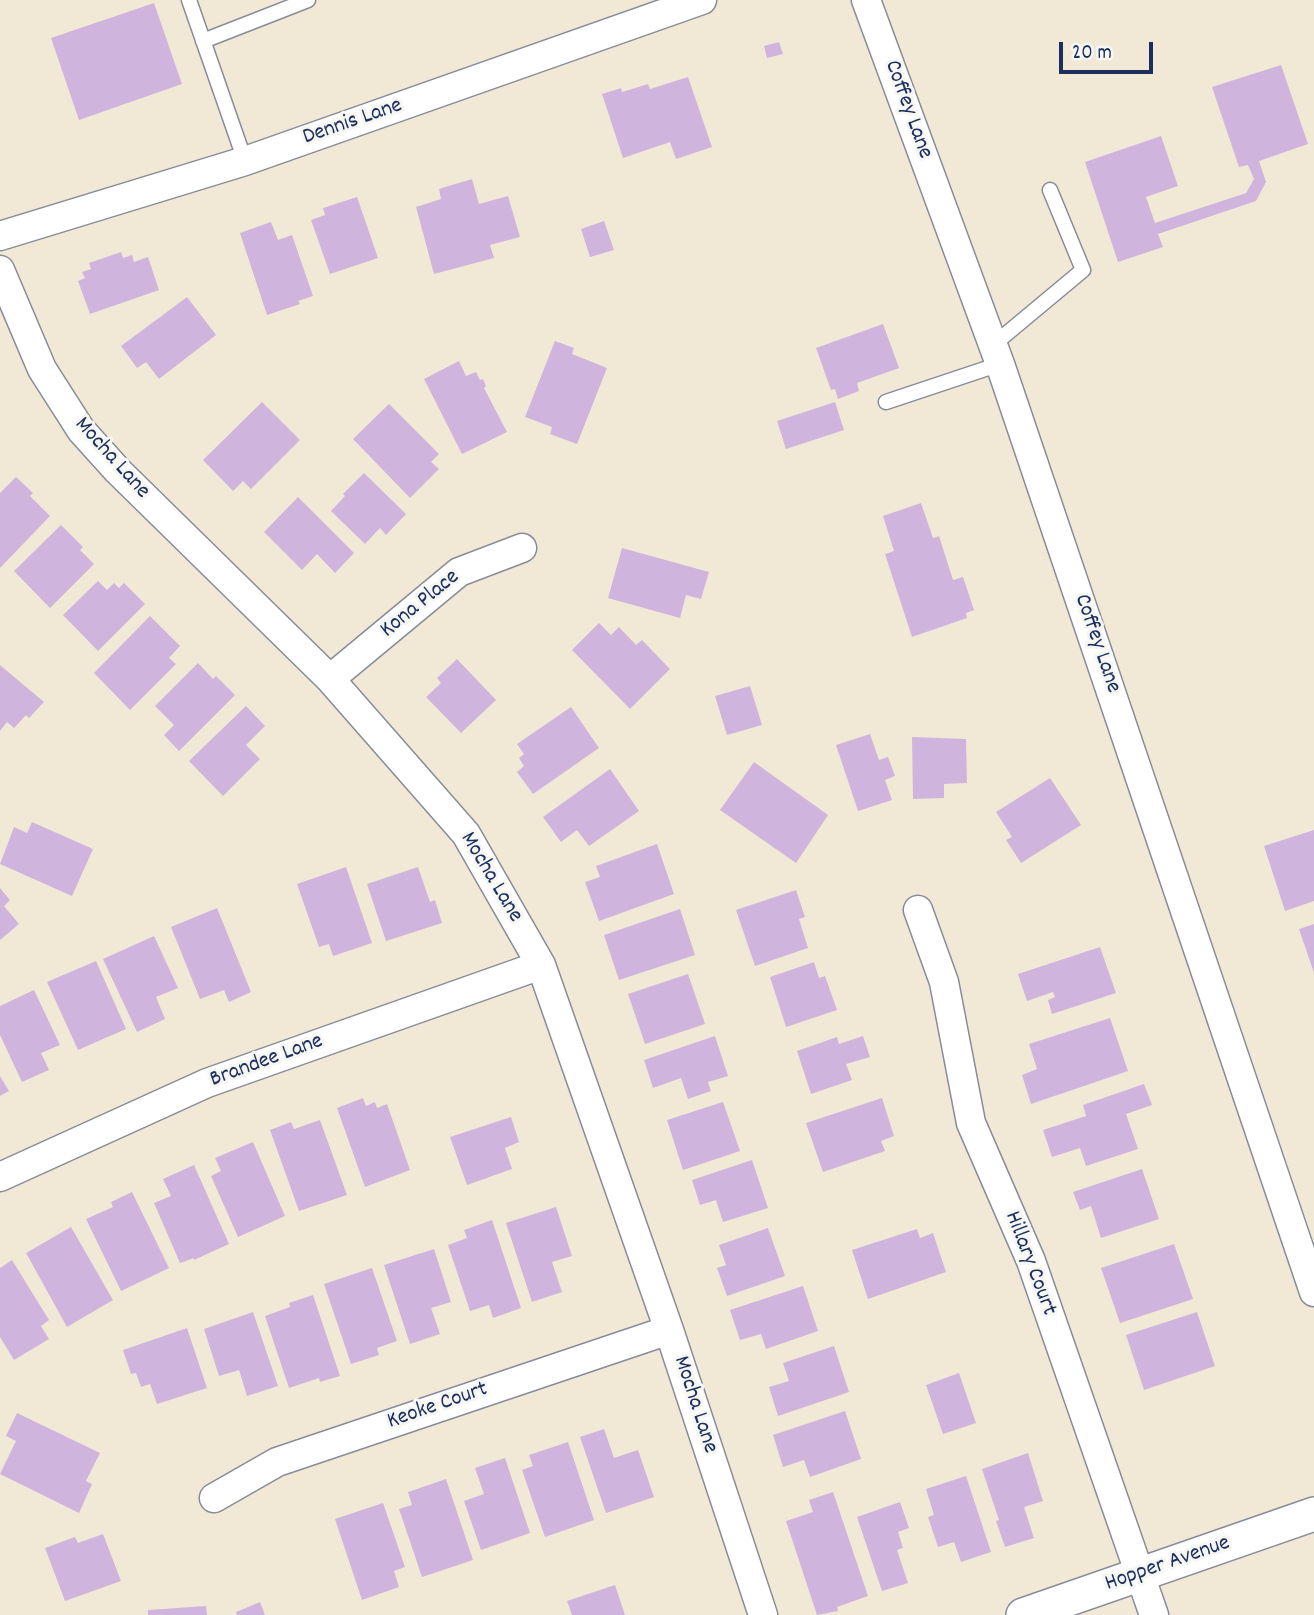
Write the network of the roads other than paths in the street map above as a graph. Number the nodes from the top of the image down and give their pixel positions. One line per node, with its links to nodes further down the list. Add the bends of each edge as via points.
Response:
1 (189, 0): 5 (lane)
2 (308, 0): 5 (lane)
3 (702, 0): 6 (street, Dennis Lane)
4 (866, 0): 10 (street, Coffey Lane)
5 (203, 41): 6 (lane)
6 (245, 161): 8 (street, Dennis Lane)
7 (1050, 190): 10 (lane, via 1083,270)
8 (0, 236)
9 (0, 270): 13 (street, Mocha Lane, via 42,369 81,430)
10 (997, 354): 11 (lane); 17 (street, Coffey Lane)
11 (886, 402)
12 (522, 548): 13 (street, Kona Place, via 459,572)
13 (330, 680): 15 (street, Mocha Lane, via 466,834)
14 (918, 910): 21 (street, Hillary Court, via 944,982 971,1123 1031,1261)
15 (541, 965): 16 (street, Brandee Lane, via 207,1083); 18 (street, Mocha Lane)
16 (0, 1177)
17 (1314, 1292)
18 (669, 1330): 19 (street, Keoke Court, via 277,1462); 22 (street, Mocha Lane)
19 (214, 1498)
20 (1314, 1514): 21 (street, Hopper Avenue)
21 (1140, 1574): 23 (street, Hopper Avenue); 24 (street, Hillary Court)
22 (763, 1615)
23 (1023, 1615)
24 (1154, 1615)

